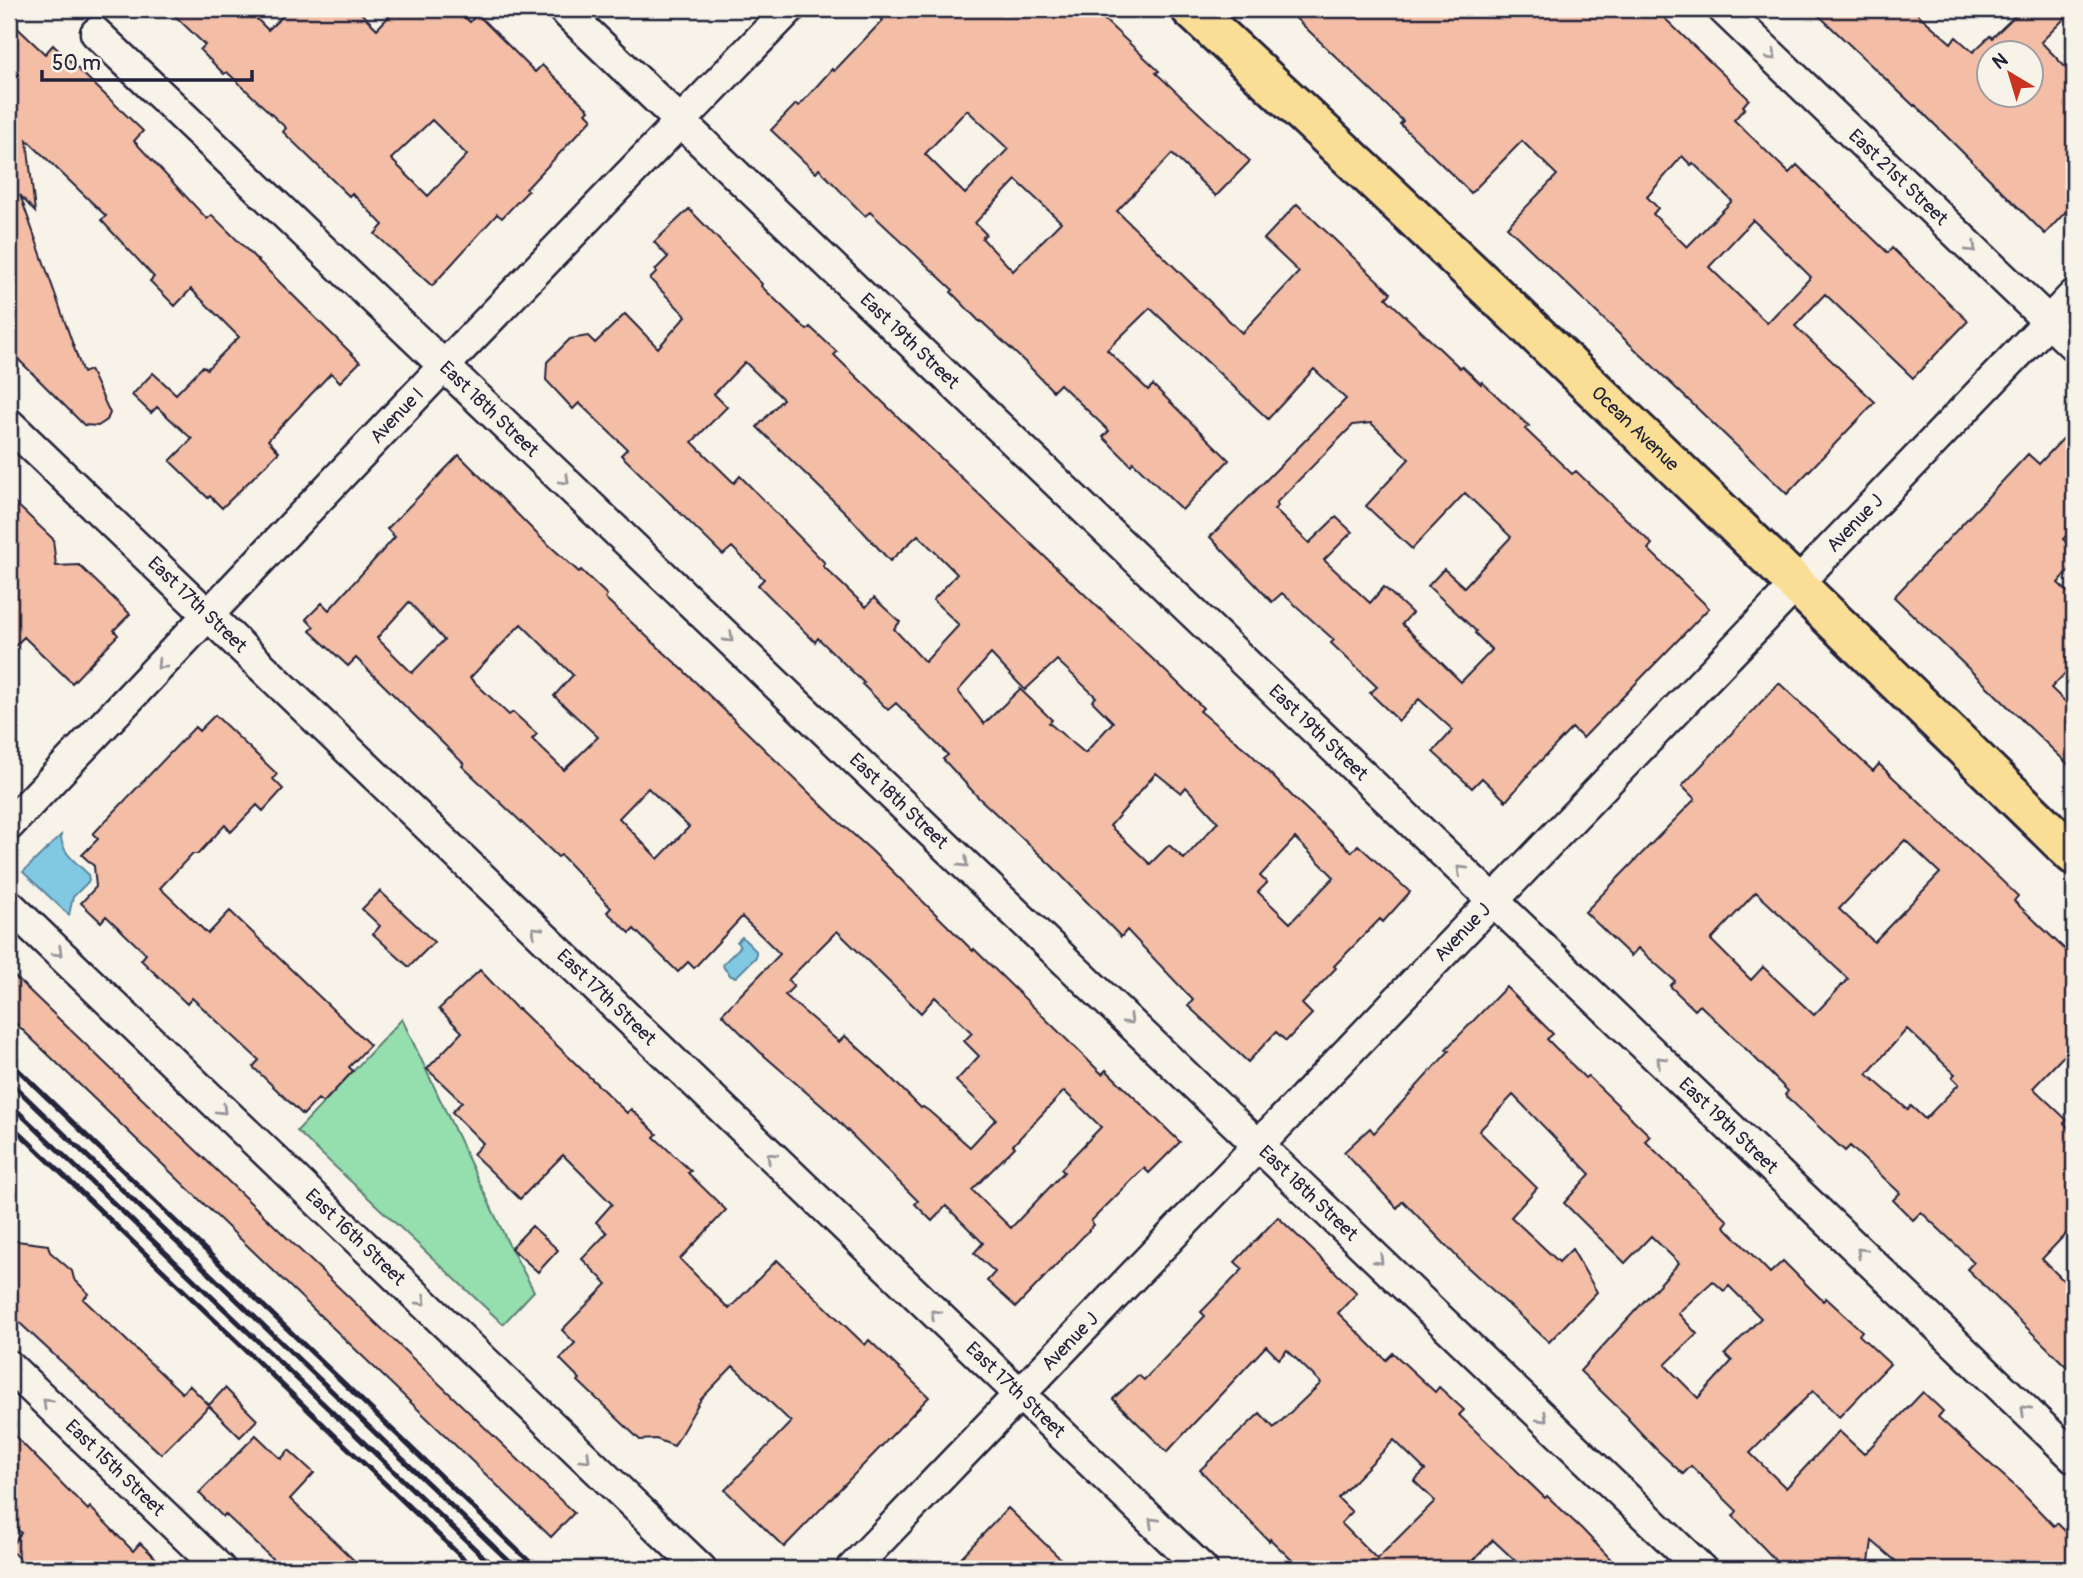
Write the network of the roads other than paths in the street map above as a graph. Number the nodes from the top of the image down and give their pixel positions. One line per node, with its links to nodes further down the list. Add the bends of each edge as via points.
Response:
1 (563, 9): 6 (street, East 19th Street)
2 (789, 9): 6 (street, Avenue I)
3 (1191, 9): 12 (main road, Ocean Avenue)
4 (1723, 9): 8 (street, East 21st Street, one-way to 8)
5 (96, 33): 10 (street, East 18th Street)
6 (681, 122): 10 (street, Avenue I); 16 (street, East 19th Street, one-way to 6)
7 (2074, 295): 8 (street, Avenue J)
8 (2049, 321): 9 (street, East 21st Street); 12 (street, Avenue J)
9 (2074, 346)
10 (445, 365): 13 (street, Avenue I); 18 (street, East 18th Street, one-way to 18)
11 (9, 424): 13 (street, East 17th Street)
12 (1797, 584): 15 (main road, Ocean Avenue); 16 (street, Avenue J)
13 (208, 616): 14 (street, Avenue I, one-way to 14); 20 (street, East 17th Street, one-way to 13)
14 (9, 825)
15 (2074, 855)
16 (1493, 901): 18 (street, Avenue J); 21 (street, East 19th Street, one-way to 16)
17 (9, 905): 23 (street, East 16th Street, one-way to 23)
18 (1259, 1145): 20 (street, Avenue J); 26 (street, East 18th Street, one-way to 26)
19 (9, 1366): 22 (street, East 15th Street, one-way to 19)
20 (1020, 1395): 24 (street, Avenue J); 25 (street, East 17th Street, one-way to 20)
21 (2074, 1457)
22 (220, 1569)
23 (701, 1569)
24 (852, 1569)
25 (1202, 1569)
26 (1701, 1569)

